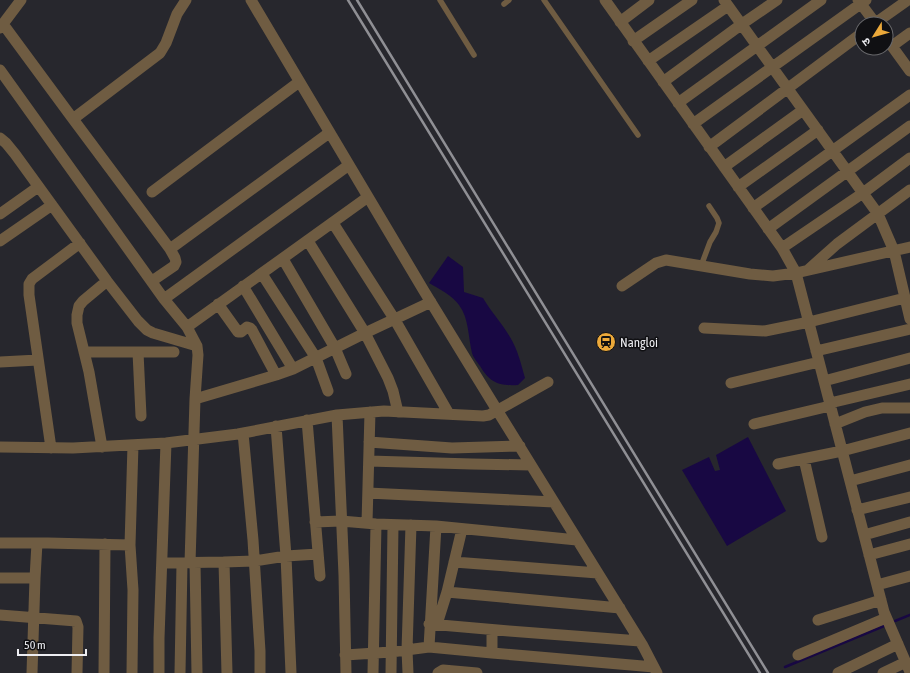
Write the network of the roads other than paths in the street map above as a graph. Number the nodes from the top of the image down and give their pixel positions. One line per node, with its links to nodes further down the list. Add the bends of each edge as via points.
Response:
1 (21, 0): 20 (street)
2 (186, 0): 38 (street, via 160,53)
3 (251, 0): 32 (street)
4 (440, 0): 27 (lane)
5 (509, 0): 15 (lane)
6 (544, 0): 43 (lane)
7 (606, 0): 18 (street)
8 (649, 0): 18 (street)
9 (692, 0): 24 (street)
10 (777, 0): 19 (street)
11 (822, 0): 25 (street)
12 (908, 0): 17 (street)
13 (861, 1): 16 (street); 29 (street)
14 (726, 3): 19 (street); 28 (street)
15 (504, 4)
16 (870, 16)
17 (886, 16)
18 (620, 22): 24 (street)
19 (742, 24): 25 (street); 33 (street)
20 (2, 26): 38 (street)
21 (910, 33): 23 (street)
22 (854, 39): 34 (street)
23 (894, 40)
24 (634, 41): 28 (street)
25 (757, 46): 29 (street); 36 (street)
26 (894, 48): 30 (street)
27 (474, 55)
28 (648, 61): 33 (street)
29 (772, 67): 34 (street); 39 (street)
30 (909, 68)
31 (0, 70): 77 (street)
32 (299, 82): 42 (street); 54 (street)
33 (663, 82): 36 (street)
34 (787, 88): 37 (street); 45 (street)
35 (910, 95): 46 (street)
36 (678, 103): 39 (street)
37 (803, 110): 41 (street); 49 (street)
38 (73, 119): 69 (street)
39 (693, 124): 45 (street)
40 (910, 126): 50 (street)
41 (818, 130): 46 (street); 52 (street)
42 (329, 132): 48 (street); 69 (street)
43 (638, 134)
44 (2, 144): 51 (street, via 15,154)
45 (709, 147): 49 (street)
46 (833, 151): 50 (street); 59 (street)
47 (910, 158): 55 (street)
48 (348, 165): 56 (street); 81 (street)
49 (724, 167): 52 (street)
50 (847, 171): 55 (street); 63 (street)
51 (38, 187): 57 (street); 60 (street)
52 (738, 187): 59 (street)
53 (910, 190): 61 (street)
54 (152, 192)
55 (863, 193): 61 (street); 68 (street)
56 (368, 197): 62 (street); 82 (street)
57 (52, 205): 64 (street); 66 (street)
58 (709, 206): 72 (lane, via 719,223)
59 (753, 208): 63 (street)
60 (0, 214)
61 (878, 214): 70 (street); 73 (street)
62 (333, 223): 65 (street); 85 (street)
63 (768, 229): 68 (street)
64 (0, 241)
65 (308, 241): 71 (street); 90 (street)
66 (80, 243): 76 (street); 99 (street, via 32,279 29,284)
67 (910, 247): 70 (street)
68 (782, 248): 74 (street)
69 (170, 249): 77 (street, via 176,262 174,266)
70 (894, 251): 73 (street); 80 (street)
71 (283, 259): 75 (street); 92 (street)
72 (701, 266): 74 (street, via 758,275); 79 (street, via 666,260 656,263)
73 (808, 269): 74 (street)
74 (796, 273): 86 (street)
75 (262, 274): 78 (street); 97 (street)
76 (107, 282): 91 (street, via 147,330); 93 (street, via 79,306 77,324)
77 (152, 282): 81 (street)
78 (243, 286): 83 (street); 101 (street)
79 (622, 286)
80 (905, 298): 84 (street); 86 (street)
81 (164, 299): 87 (street)
82 (431, 302): 85 (street); 112 (street)
83 (218, 304): 87 (street); 103 (street, via 237,330 241,332 247,327 252,330)
84 (910, 319)
85 (395, 320): 90 (street); 115 (street)
86 (809, 322): 88 (street, via 764,330); 96 (street)
87 (186, 327): 91 (street)
88 (704, 328)
89 (910, 329): 96 (street)
90 (365, 333): 92 (street); 114 (street, via 388,378)
91 (197, 346): 109 (street)
92 (335, 348): 97 (street); 102 (street)
93 (84, 352): 94 (street); 130 (street)
94 (138, 352): 95 (street); 117 (street)
95 (174, 352)
96 (818, 357): 104 (street); 106 (street)
97 (316, 358): 101 (street); 108 (street)
98 (910, 358): 104 (street)
99 (38, 360): 100 (street); 131 (street)
100 (0, 362)
101 (293, 369): 103 (street)
102 (346, 374)
103 (276, 375): 109 (street)
104 (824, 381): 110 (street)
105 (548, 382): 112 (street)
106 (731, 383)
107 (910, 384): 110 (street)
108 (328, 391)
109 (196, 399): 124 (street)
110 (830, 405): 119 (street); 120 (street)
111 (910, 408): 120 (street, via 882,408)
112 (497, 410): 115 (street, via 483,416); 128 (street)
113 (370, 412): 114 (street); 116 (street); 125 (street)
114 (398, 412): 115 (street)
115 (449, 414)
116 (336, 415): 118 (street); 143 (street)
117 (141, 416)
118 (306, 420): 121 (street); 144 (street)
119 (754, 424)
120 (835, 424): 132 (street)
121 (276, 426): 122 (street); 161 (street)
122 (243, 433): 124 (street); 162 (street)
123 (910, 434): 132 (street)
124 (194, 440): 126 (street); 166 (street)
125 (369, 442): 128 (street, via 452,448); 134 (street)
126 (166, 443): 127 (street); 165 (street)
127 (133, 445): 130 (street); 158 (street)
128 (520, 446): 136 (street)
129 (0, 447): 131 (street)
130 (102, 447): 131 (street)
131 (51, 448)
132 (842, 451): 133 (street); 138 (street)
133 (804, 459): 135 (street); 152 (street)
134 (368, 461): 136 (street); 139 (street)
135 (778, 464)
136 (531, 465): 141 (street)
137 (910, 465): 138 (street)
138 (850, 481): 142 (street)
139 (368, 493): 141 (street); 146 (street)
140 (910, 497): 142 (street)
141 (554, 502): 153 (street)
142 (857, 510): 151 (street)
143 (341, 521): 144 (street); 146 (street); 188 (street)
144 (316, 522): 159 (street)
145 (910, 522): 151 (street)
146 (371, 524): 147 (street); 186 (street)
147 (393, 525): 148 (street); 185 (street)
148 (412, 526): 149 (street); 184 (street)
149 (436, 526): 150 (street); 180 (street)
150 (462, 529): 153 (street); 164 (street)
151 (864, 535): 160 (street)
152 (822, 537)
153 (578, 540): 167 (street)
154 (0, 543): 155 (street)
155 (37, 543): 156 (street); 171 (street)
156 (105, 544): 158 (street); 195 (street)
157 (910, 544): 160 (street)
158 (130, 545): 196 (street, via 133,590)
159 (318, 554): 161 (street); 168 (street)
160 (869, 555): 172 (street)
161 (286, 556): 162 (street); 202 (street)
162 (254, 561): 163 (street); 201 (street)
163 (224, 562): 166 (street); 200 (street)
164 (454, 562): 167 (street); 173 (street)
165 (162, 563): 166 (street); 197 (street)
166 (189, 563): 198 (street); 199 (street)
167 (598, 573): 175 (street)
168 (320, 576)
169 (910, 576): 172 (street)
170 (0, 578): 171 (street)
171 (35, 578): 177 (street)
172 (877, 585): 174 (street)
173 (447, 592): 175 (street); 180 (street)
174 (881, 600): 178 (street); 179 (street)
175 (620, 608): 182 (street)
176 (0, 615): 177 (street)
177 (34, 618): 193 (street); 194 (street, via 76,621)
178 (886, 618): 189 (street); 190 (street)
179 (818, 620)
180 (433, 624): 181 (street); 183 (street)
181 (492, 630): 182 (street); 187 (street)
182 (640, 641): 191 (street)
183 (428, 647): 184 (street); 187 (street)
184 (407, 650): 185 (street); 206 (street)
185 (391, 652): 186 (street); 205 (street)
186 (373, 653): 188 (street); 204 (street)
187 (492, 653): 191 (street)
188 (345, 655): 203 (street)
189 (798, 655)
190 (905, 656): 209 (street); 210 (street)
191 (655, 670)
192 (458, 672): 207 (street, via 443,670); 208 (street)
193 (32, 673)
194 (77, 673)
195 (104, 673)
196 (132, 673)
197 (159, 673)
198 (180, 673)
199 (197, 673)
200 (227, 673)
201 (260, 673)
202 (290, 673)
203 (346, 673)
204 (373, 673)
205 (391, 673)
206 (408, 673)
207 (438, 673)
208 (477, 673)
209 (838, 673)
210 (883, 673)

